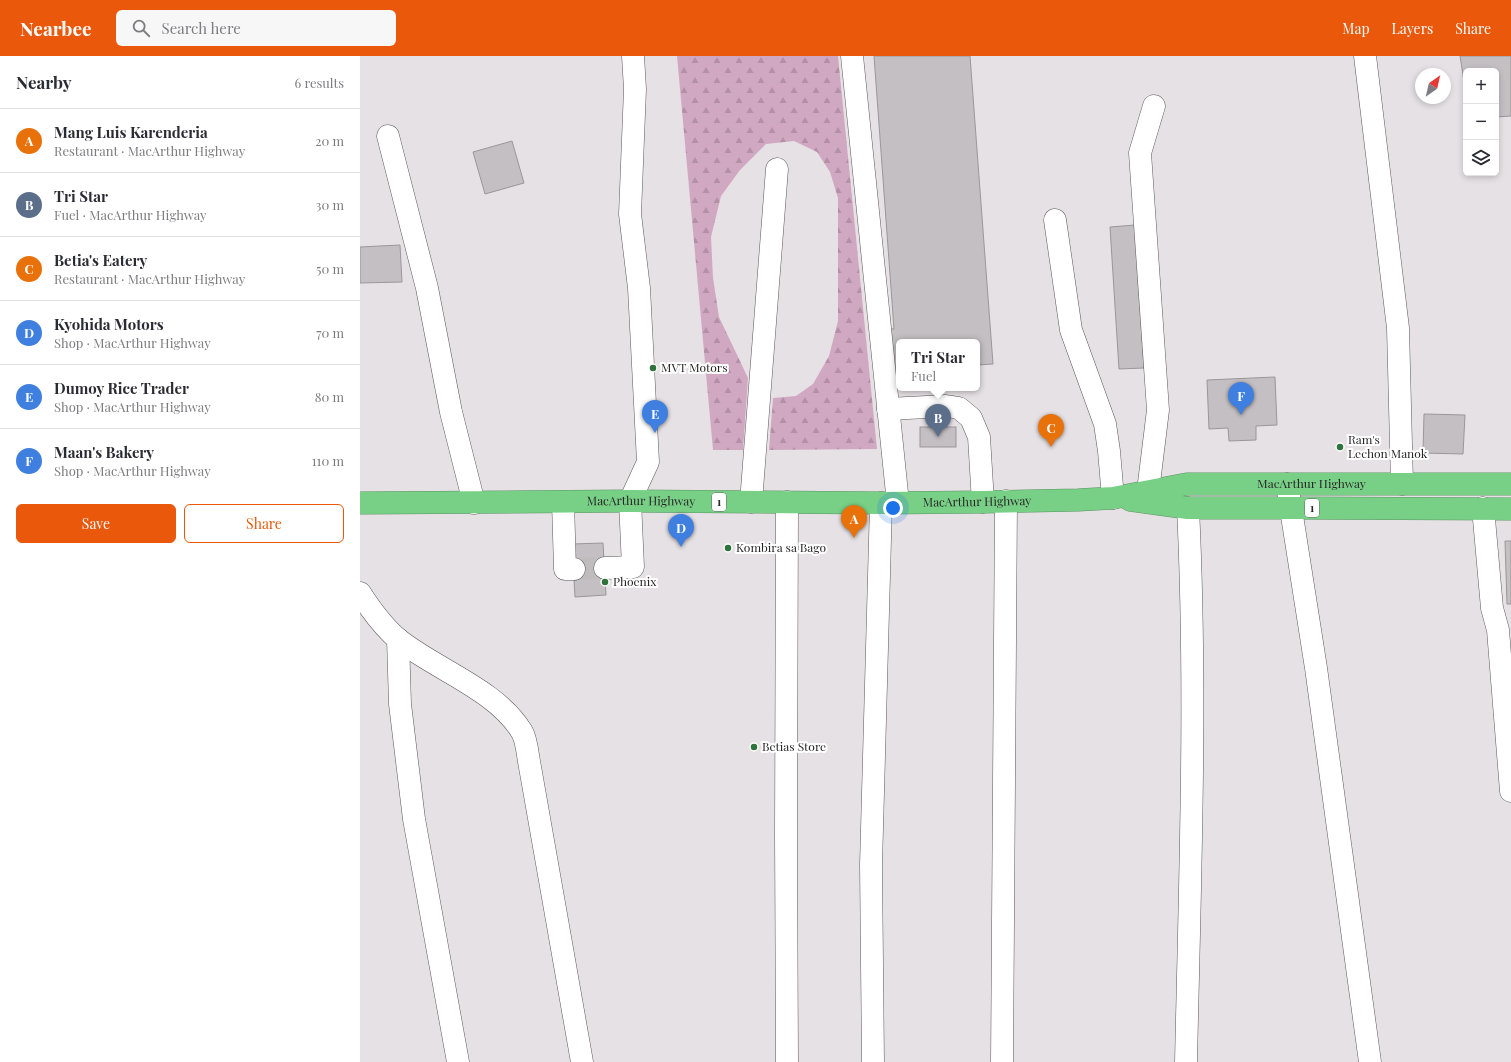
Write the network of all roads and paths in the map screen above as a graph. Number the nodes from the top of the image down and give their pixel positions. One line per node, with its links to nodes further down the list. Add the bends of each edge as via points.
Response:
1 (633, 56): 16 (street, via 635,89 630,214 639,288 648,462)
2 (852, 56): 8 (street)
3 (1364, 56): 10 (street, via 1398,328)
4 (1154, 106): 12 (street, via 1140,153 1158,410)
5 (388, 136): 21 (street, via 427,288 451,412)
6 (777, 169): 17 (street)
7 (1055, 220): 13 (street, via 1071,330 1105,424)
8 (888, 409): 19 (street, via 946,406 959,408 971,418 979,437); 22 (street)
9 (1287, 484): 10 (highway, MacArthur Highway / 1); 12 (highway, MacArthur Highway / 1, via 1187,484); 24 (street)
10 (1402, 484): 11 (highway, MacArthur Highway / 1)
11 (1511, 484)
12 (1148, 491): 13 (highway, MacArthur Highway / 1)
13 (1113, 498): 14 (highway, MacArthur Highway / 1); 23 (highway, MacArthur Highway / 1)
14 (1006, 501): 19 (highway, MacArthur Highway / 1); 38 (street)
15 (563, 502): 16 (highway, MacArthur Highway / 1); 21 (highway, MacArthur Highway / 1); 28 (street, via 566,569)
16 (630, 502): 17 (highway, MacArthur Highway / 1); 27 (street, via 633,568)
17 (751, 502): 18 (highway, MacArthur Highway / 1)
18 (787, 502): 22 (highway, MacArthur Highway / 1); 36 (street)
19 (982, 502): 22 (highway, MacArthur Highway / 1)
20 (360, 503): 21 (highway, MacArthur Highway / 1)
21 (474, 503)
22 (889, 503): 37 (street, via 872,865)
23 (1188, 508): 24 (highway, MacArthur Highway / 1); 39 (street, via 1192,679)
24 (1290, 508): 25 (highway, MacArthur Highway / 1); 40 (street, via 1316,668)
25 (1483, 508): 26 (highway, MacArthur Highway / 1); 30 (street, via 1492,608)
26 (1511, 509)
27 (605, 568)
28 (574, 569)
29 (360, 593): 31 (street, via 372,613)
30 (1504, 630): 32 (street)
31 (398, 640): 34 (street, via 400,704 414,820); 35 (street, via 478,690 509,714 523,733)
32 (1509, 743): 33 (street)
33 (1511, 791)
34 (458, 1062)
35 (582, 1062)
36 (787, 1062)
37 (873, 1062)
38 (1002, 1062)
39 (1186, 1062)
40 (1370, 1062)

